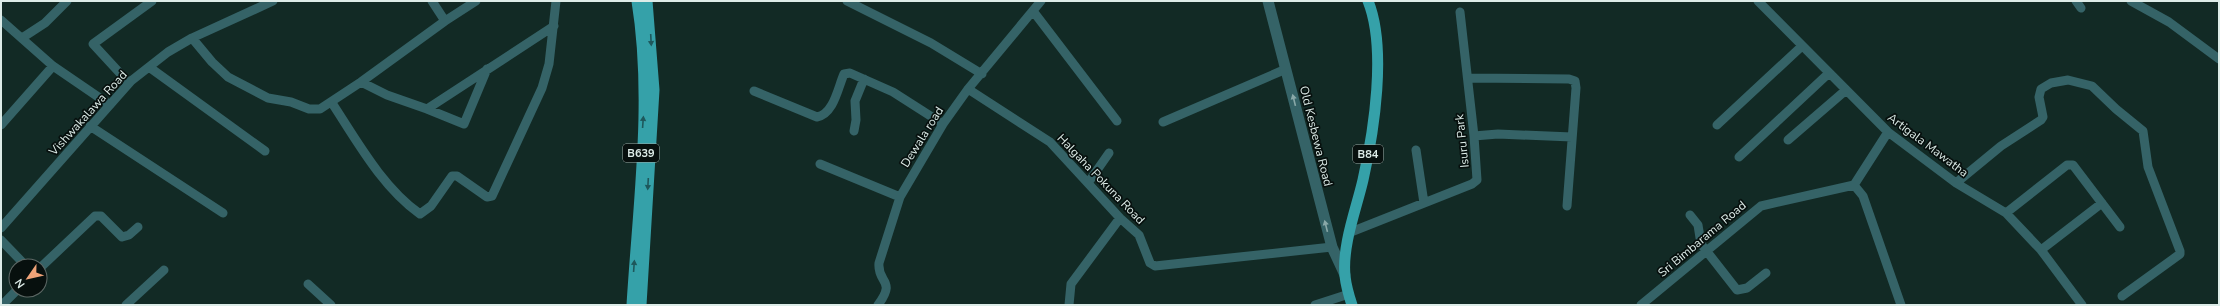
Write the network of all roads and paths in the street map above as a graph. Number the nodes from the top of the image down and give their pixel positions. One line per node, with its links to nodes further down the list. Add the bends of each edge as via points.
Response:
1 (67, 1): 20 (street, via 45,23)
2 (152, 1): 33 (street, via 93,44)
3 (273, 1): 21 (street, Vishwakalawa Road)
4 (432, 1): 18 (street)
5 (476, 1): 18 (street)
6 (556, 1): 19 (street)
7 (637, 1): 85 (main road, B639, one-way to 7, via 644,115 641,25)
8 (647, 1): 86 (main road, B639, one-way to 86, via 654,90)
9 (847, 1): 29 (street, via 931,43)
10 (1041, 1): 15 (street, Dewala road)
11 (1268, 1): 27 (street, Old Kesbewa Road)
12 (1368, 1): 70 (main road, B84, via 1374,15 1378,58 1372,126)
13 (1758, 1): 22 (street, Artigala Mawatha)
14 (2131, 1): 23 (street, via 2169,22)
15 (1033, 11): 29 (street, Dewala road); 40 (street)
16 (1460, 12): 30 (street, Isuru Park)
17 (1, 20): 20 (street)
18 (445, 20): 32 (street)
19 (554, 26): 26 (street); 37 (street, via 549,64 542,88 492,196 487,197 457,176 452,176 431,206 420,214 409,206 377,169)
20 (22, 38): 24 (street)
21 (192, 38): 25 (street, Vishwakalawa Road); 37 (street, via 228,77 268,98 291,102 309,109 320,109)
22 (1802, 46): 28 (street, Artigala Mawatha); 43 (street)
23 (2219, 59)
24 (53, 66): 38 (street); 44 (street)
25 (149, 67): 33 (street, Vishwakalawa Road); 52 (street)
26 (487, 69): 39 (street); 39 (street, via 466,126)
27 (1286, 69): 41 (street); 72 (street, Old Kesbewa Road, one-way to 27)
28 (1829, 73): 35 (street, Artigala Mawatha); 54 (street)
29 (982, 74): 34 (street, Dewala road)
30 (1468, 78): 48 (street, Isuru Park); 49 (street, via 1572,80 1576,84)
31 (864, 79): 36 (street, via 850,73 844,74 833,102 825,113 817,117); 42 (street, via 892,92); 46 (street, via 855,101)
32 (361, 82): 37 (street); 39 (street, via 387,95)
33 (129, 84): 38 (street, Vishwakalawa Road)
34 (968, 89): 42 (street, Dewala road); 56 (street, Halgaha Pokuna Road, via 1050,142)
35 (1846, 90): 47 (street, Artigala Mawatha); 50 (street)
36 (754, 91)
37 (332, 103)
38 (110, 105): 45 (street, Vishwakalawa Road)
39 (427, 109)
40 (1117, 121)
41 (1163, 122)
42 (943, 124): 59 (street, Dewala road)
43 (1717, 124)
44 (1, 125)
45 (90, 126): 63 (street); 69 (street, Vishwakalawa Road)
46 (854, 131)
47 (1888, 132): 57 (street, Artigala Mawatha); 58 (street)
48 (1474, 136): 49 (street, via 1492,134); 60 (street, Isuru Park, via 1477,180)
49 (1572, 137): 62 (street)
50 (1788, 140)
51 (1416, 150): 60 (street)
52 (265, 151)
53 (1109, 153): 56 (street)
54 (1738, 157)
55 (820, 164): 59 (street)
56 (1088, 183): 66 (street, Halgaha Pokuna Road)
57 (1956, 183): 64 (street, Artigala Mawatha); 82 (street, via 2001,146 2043,117 2039,97 2041,89 2051,83 2068,80 2096,88 2143,131 2148,167 2180,251 2180,254)
58 (1854, 186): 74 (street, Sri Bimbarama Road, via 1761,206); 92 (street, via 1863,196)
59 (900, 197): 87 (street, Dewala road, via 879,263 887,288)
60 (1424, 203): 70 (street, Isuru Park)
61 (2102, 203): 64 (street, via 2074,165 2070,165); 68 (street); 73 (street)
62 (1567, 206)
63 (223, 212)
64 (2006, 213): 73 (street, Artigala Mawatha)
65 (1690, 215): 74 (street, via 1698,225 1701,244)
66 (1120, 218): 72 (street, Halgaha Pokuna Road, via 1139,235 1150,263 1155,266); 88 (street, via 1071,284)
67 (138, 227): 76 (street, via 129,236 122,237 101,216 95,216)
68 (2120, 227)
69 (1, 228)
70 (1351, 232): 79 (main road, B84)
71 (1, 240): 75 (street)
72 (1332, 247): 79 (street, Old Kesbewa Road)
73 (2041, 250): 93 (street, Artigala Mawatha)
74 (1707, 251): 78 (street, via 1737,290 1747,288); 91 (street, Sri Bimbarama Road)
75 (18, 258)
76 (48, 260)
77 (164, 270): 83 (street)
78 (1766, 273)
79 (1345, 276): 81 (main road, B84)
80 (308, 284): 84 (street)
81 (1349, 294): 89 (street); 90 (main road, B84)
82 (2122, 296)
83 (126, 305)
84 (331, 305)
85 (632, 305)
86 (641, 305)
87 (878, 305)
88 (1069, 305)
89 (1314, 305)
90 (1352, 305)
91 (1641, 305)
92 (1901, 305)
93 (2082, 305)

